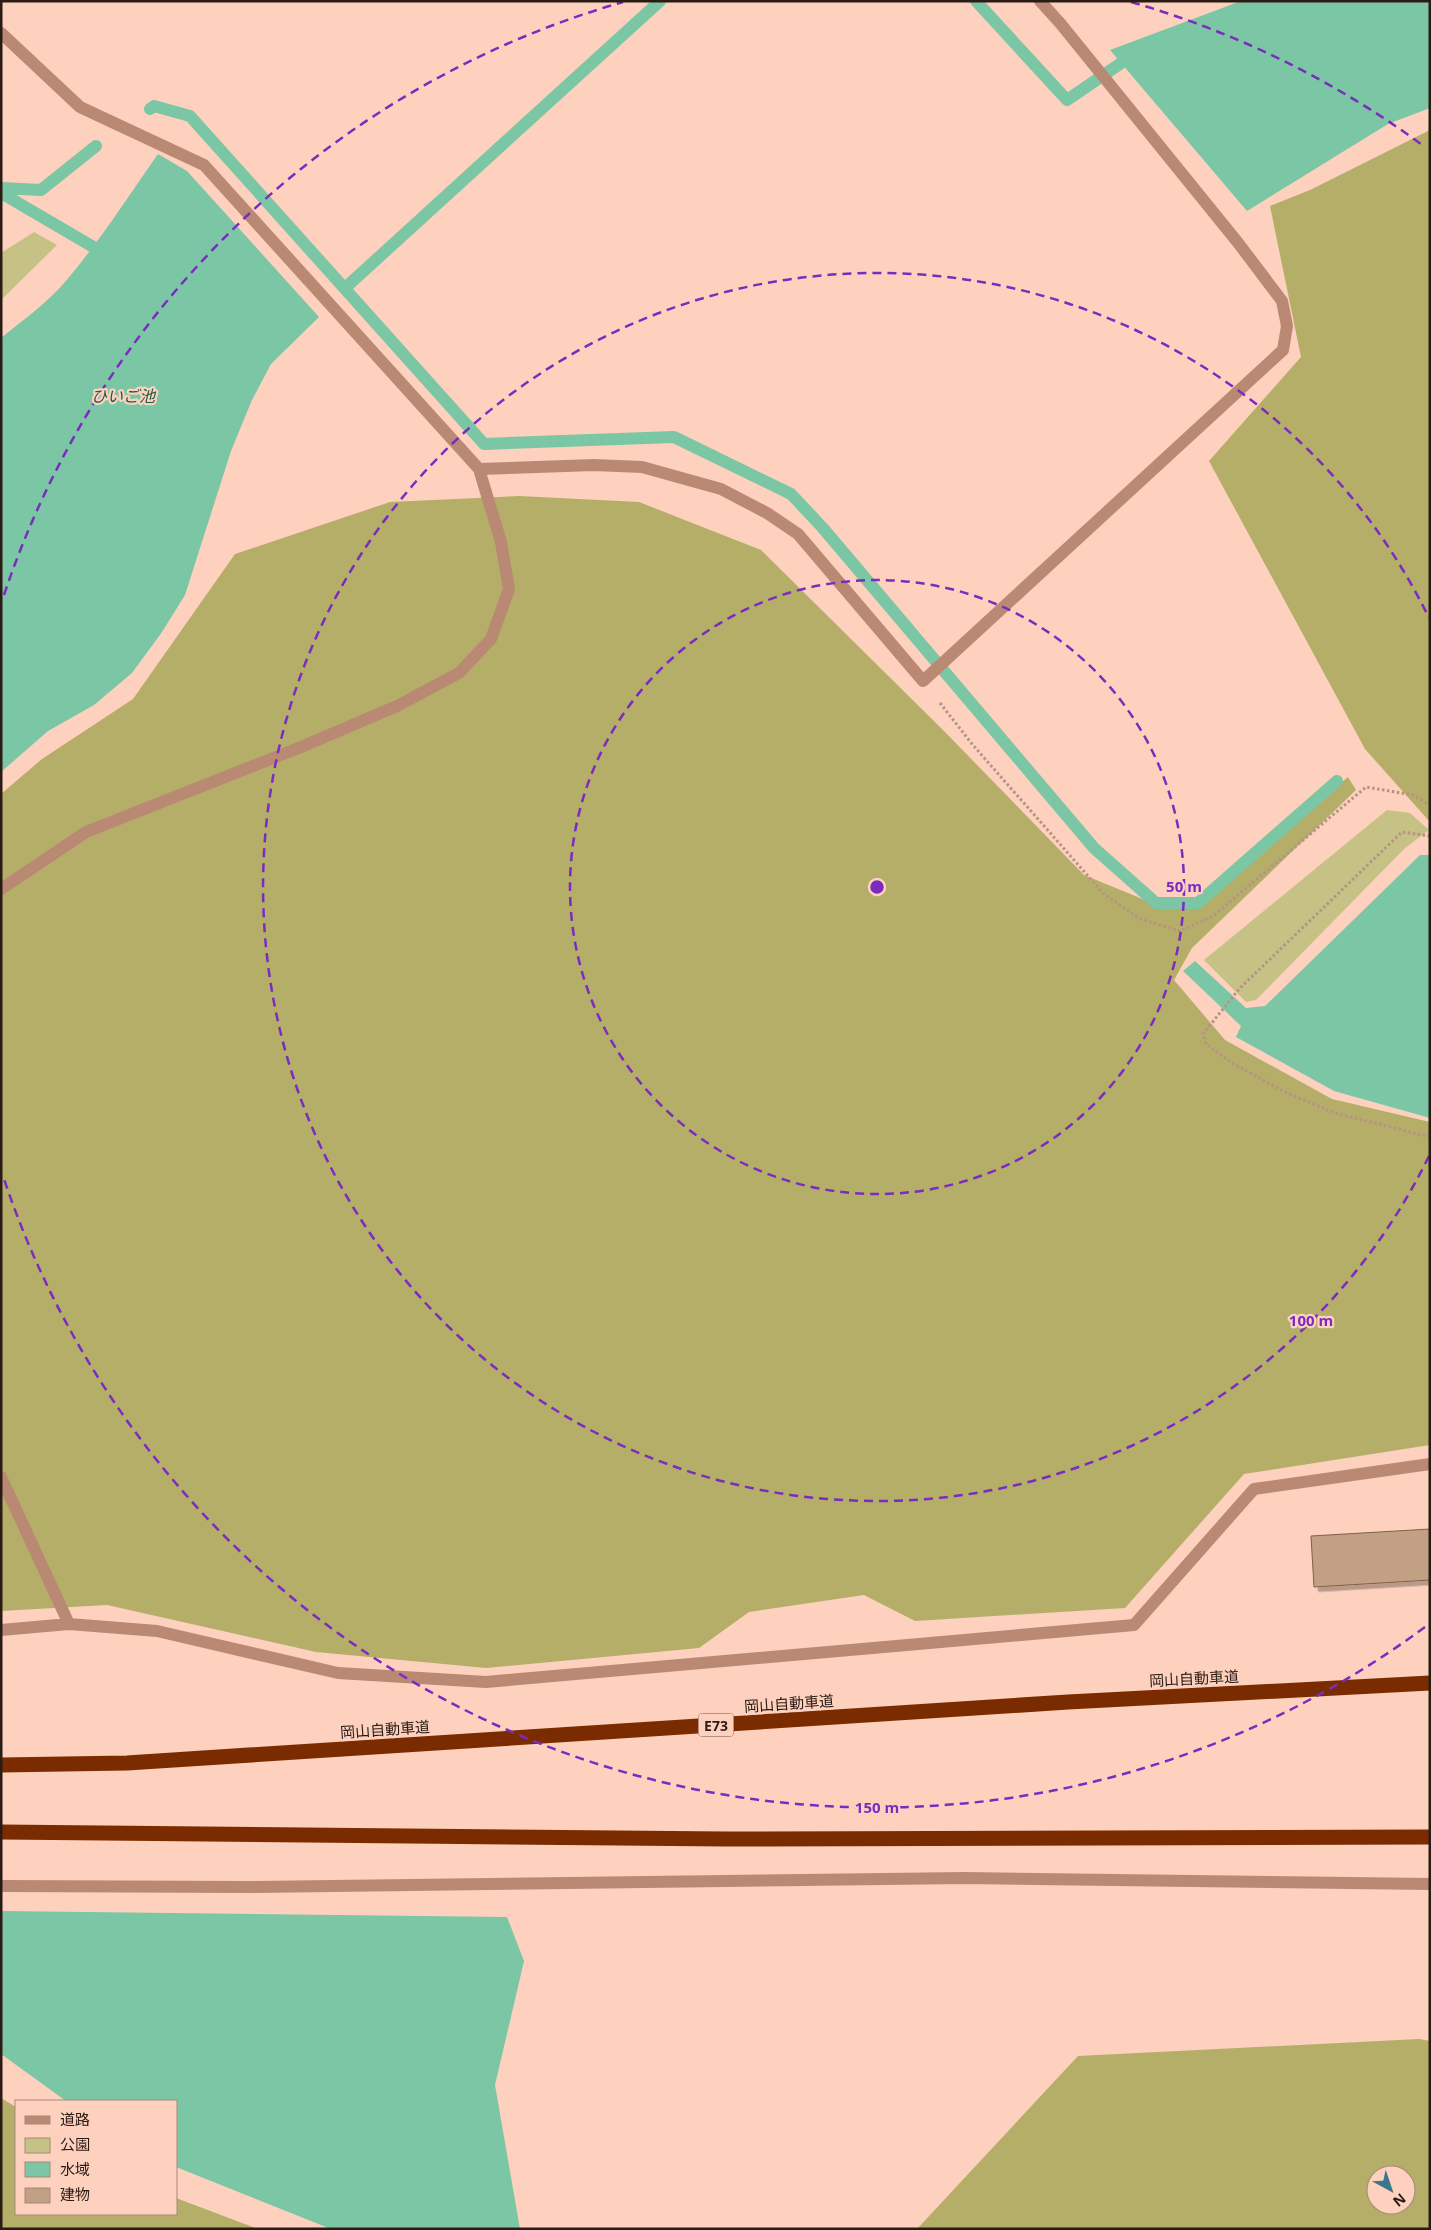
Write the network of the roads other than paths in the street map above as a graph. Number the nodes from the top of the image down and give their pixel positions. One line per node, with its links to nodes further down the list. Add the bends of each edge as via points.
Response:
1 (1040, 1): 3 (street, via 1282,301 1287,326 1283,350 923,681 798,534 721,489 642,467 594,465)
2 (1, 33): 3 (street, via 80,107 204,165)
3 (479, 469): 4 (street, via 501,542 509,589 491,639 459,673 397,706 310,744 86,832)
4 (1, 889)
5 (1430, 1464): 7 (street, via 1254,1489 1134,1625 486,1682 338,1673 157,1631)
6 (1, 1477): 7 (street)
7 (70, 1624): 8 (street)
8 (1, 1630)
9 (1430, 1683): 10 (highway, 岡山自動車道 / E73, via 1068,1702 127,1763)
10 (1, 1764)
11 (1, 1832): 12 (highway, via 726,1840)
12 (1430, 1837)
13 (1430, 1884): 14 (street, via 965,1878 250,1887)
14 (1, 1886)

